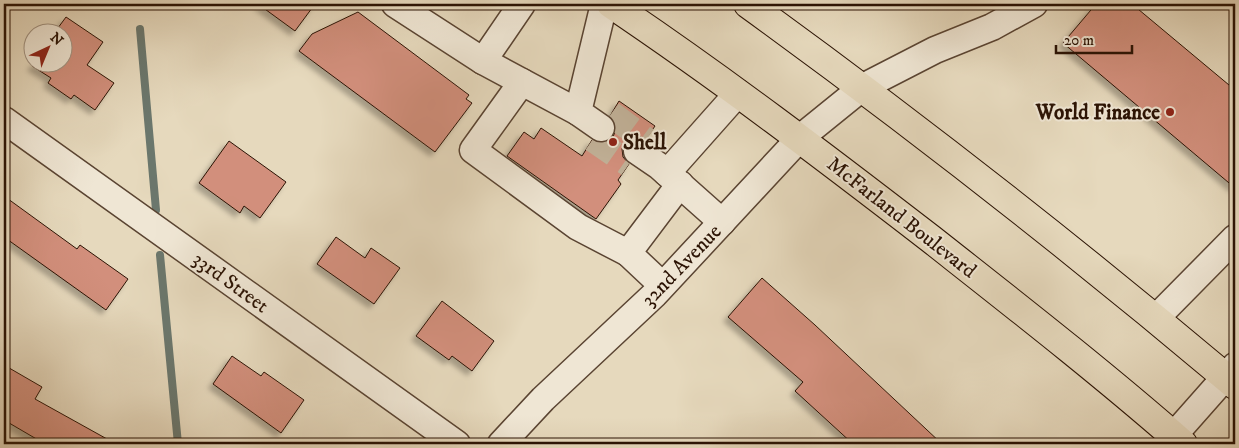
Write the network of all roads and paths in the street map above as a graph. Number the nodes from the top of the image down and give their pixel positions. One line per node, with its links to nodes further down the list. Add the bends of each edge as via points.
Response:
1 (396, 4): 7 (street)
2 (522, 4): 7 (street)
3 (604, 4): 8 (street, via 593,122)
4 (611, 4): 10 (highway, McFarland Boulevard)
5 (748, 4): 9 (highway)
6 (1034, 4): 9 (street, 32nd Avenue)
7 (483, 61): 8 (street)
8 (522, 82): 17 (street, via 473,150 578,227)
9 (863, 87): 12 (street, 32nd Avenue); 19 (highway)
10 (738, 93): 12 (highway, McFarland Boulevard); 14 (street)
11 (4, 120): 22 (street, 33rd Street)
12 (800, 138): 15 (street, 32nd Avenue); 21 (highway, McFarland Boulevard, via 1023,311)
13 (637, 152): 14 (street)
14 (669, 174): 15 (street); 17 (street)
15 (722, 222): 18 (street, 32nd Avenue)
16 (1235, 238): 19 (street)
17 (628, 253): 18 (street)
18 (662, 285): 23 (street, 32nd Avenue, via 543,398)
19 (1156, 318): 20 (highway)
20 (1232, 376): 21 (street)
21 (1174, 441)
22 (457, 444)
23 (501, 444)

